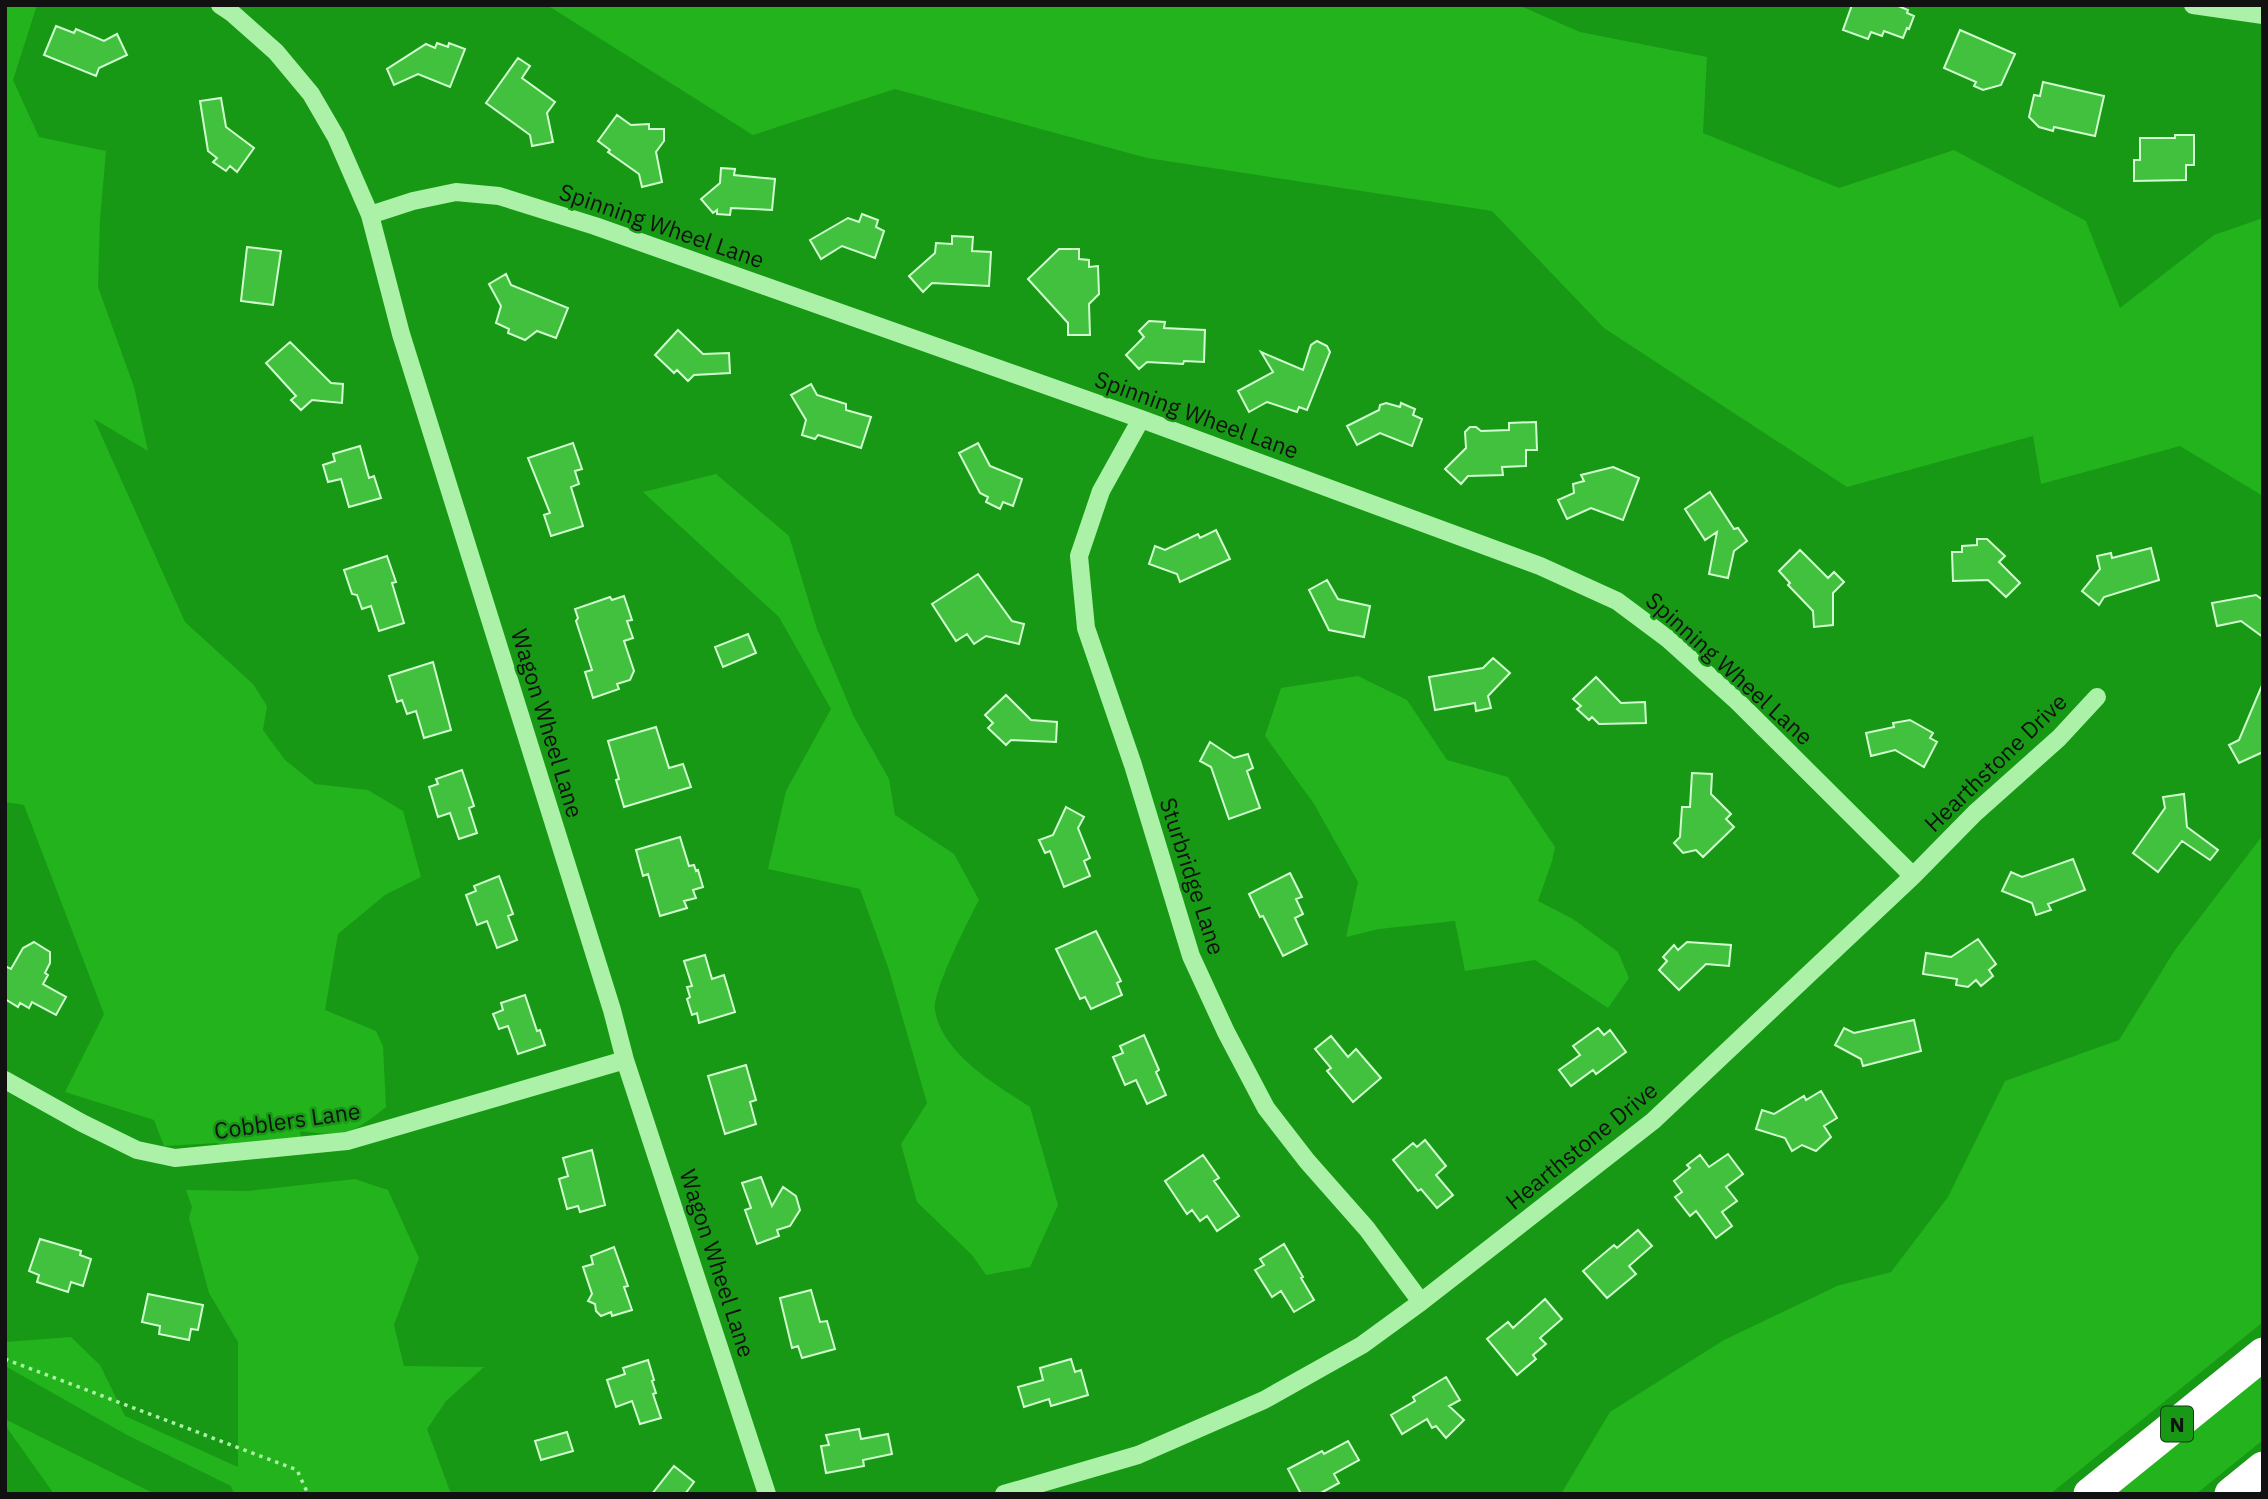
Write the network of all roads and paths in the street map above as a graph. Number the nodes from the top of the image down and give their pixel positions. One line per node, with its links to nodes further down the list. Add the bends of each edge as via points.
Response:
1 (220, 5): 4 (street, Wagon Wheel Lane, via 276,52 312,94 337,137)
2 (2193, 5): 3 (street)
3 (2263, 15)
4 (370, 215): 5 (street, Spinning Wheel Lane, via 456,192 499,196); 8 (street, Wagon Wheel Lane, via 401,334)
5 (1141, 419): 7 (street, Spinning Wheel Lane, via 1540,566 1617,601 1737,701); 10 (street, Sturbridge Lane, via 1101,491 1079,556 1086,628 1191,956 1226,1032 1266,1108)
6 (2097, 697): 7 (street, Hearthstone Drive)
7 (1913, 876): 10 (street, Hearthstone Drive, via 1653,1122)
8 (625, 1060): 9 (street, Cobblers Lane, via 347,1140 175,1158 137,1150); 15 (street, Wagon Wheel Lane)
9 (5, 1080)
10 (1421, 1302): 16 (street, Hearthstone Drive, via 1362,1345 1264,1399 1138,1455)
11 (2263, 1354): 17 (highway, N)
12 (5, 1359): 14 (path, via 297,1470)
13 (2263, 1468): 18 (highway)
14 (308, 1494)
15 (767, 1494)
16 (1004, 1494)
17 (2090, 1494)
18 (2231, 1494)

